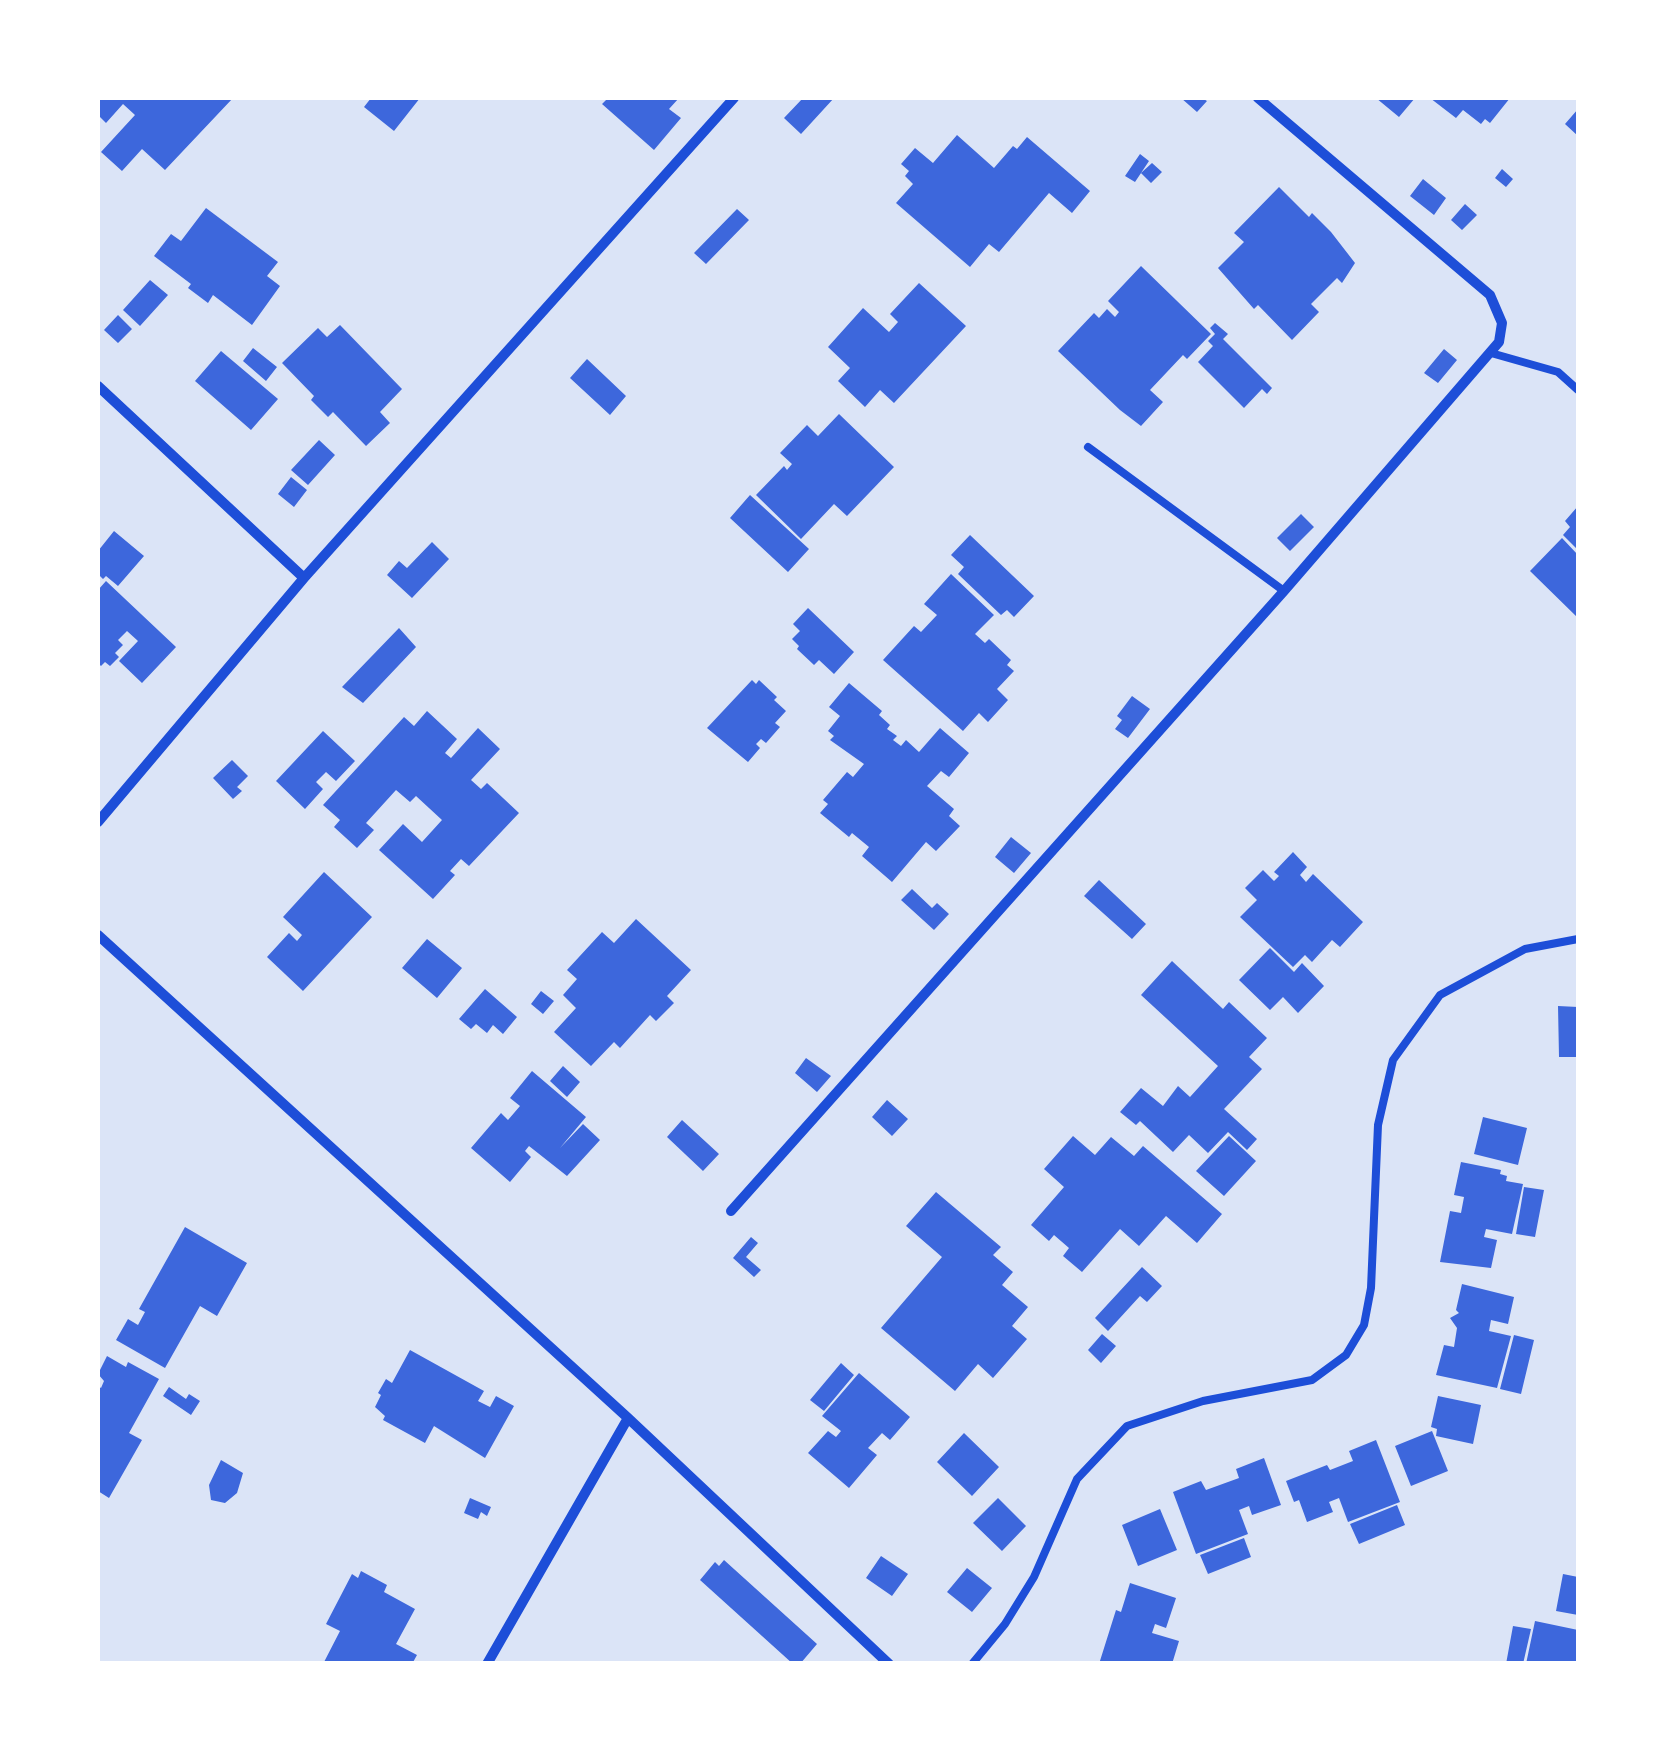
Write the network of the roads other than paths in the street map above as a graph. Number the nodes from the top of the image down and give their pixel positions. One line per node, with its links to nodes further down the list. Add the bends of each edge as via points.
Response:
1 (734, 98): 7 (street)
2 (1258, 98): 3 (street, via 1490,295 1502,323)
3 (1492, 354): 5 (lane, via 1558,372); 8 (street)
4 (98, 386): 7 (street)
5 (1578, 390)
6 (1088, 447): 8 (lane)
7 (304, 578): 9 (street)
8 (1284, 591): 12 (street)
9 (98, 822)
10 (98, 935): 13 (street)
11 (1578, 939): 16 (lane, via 1525,948 1440,995 1393,1060 1378,1124 1371,1288 1364,1325 1346,1356 1312,1380 1203,1401 1126,1426 1078,1478 1034,1578)
12 (731, 1211)
13 (628, 1418): 14 (street); 15 (street)
14 (487, 1664)
15 (889, 1664)
16 (972, 1664)

